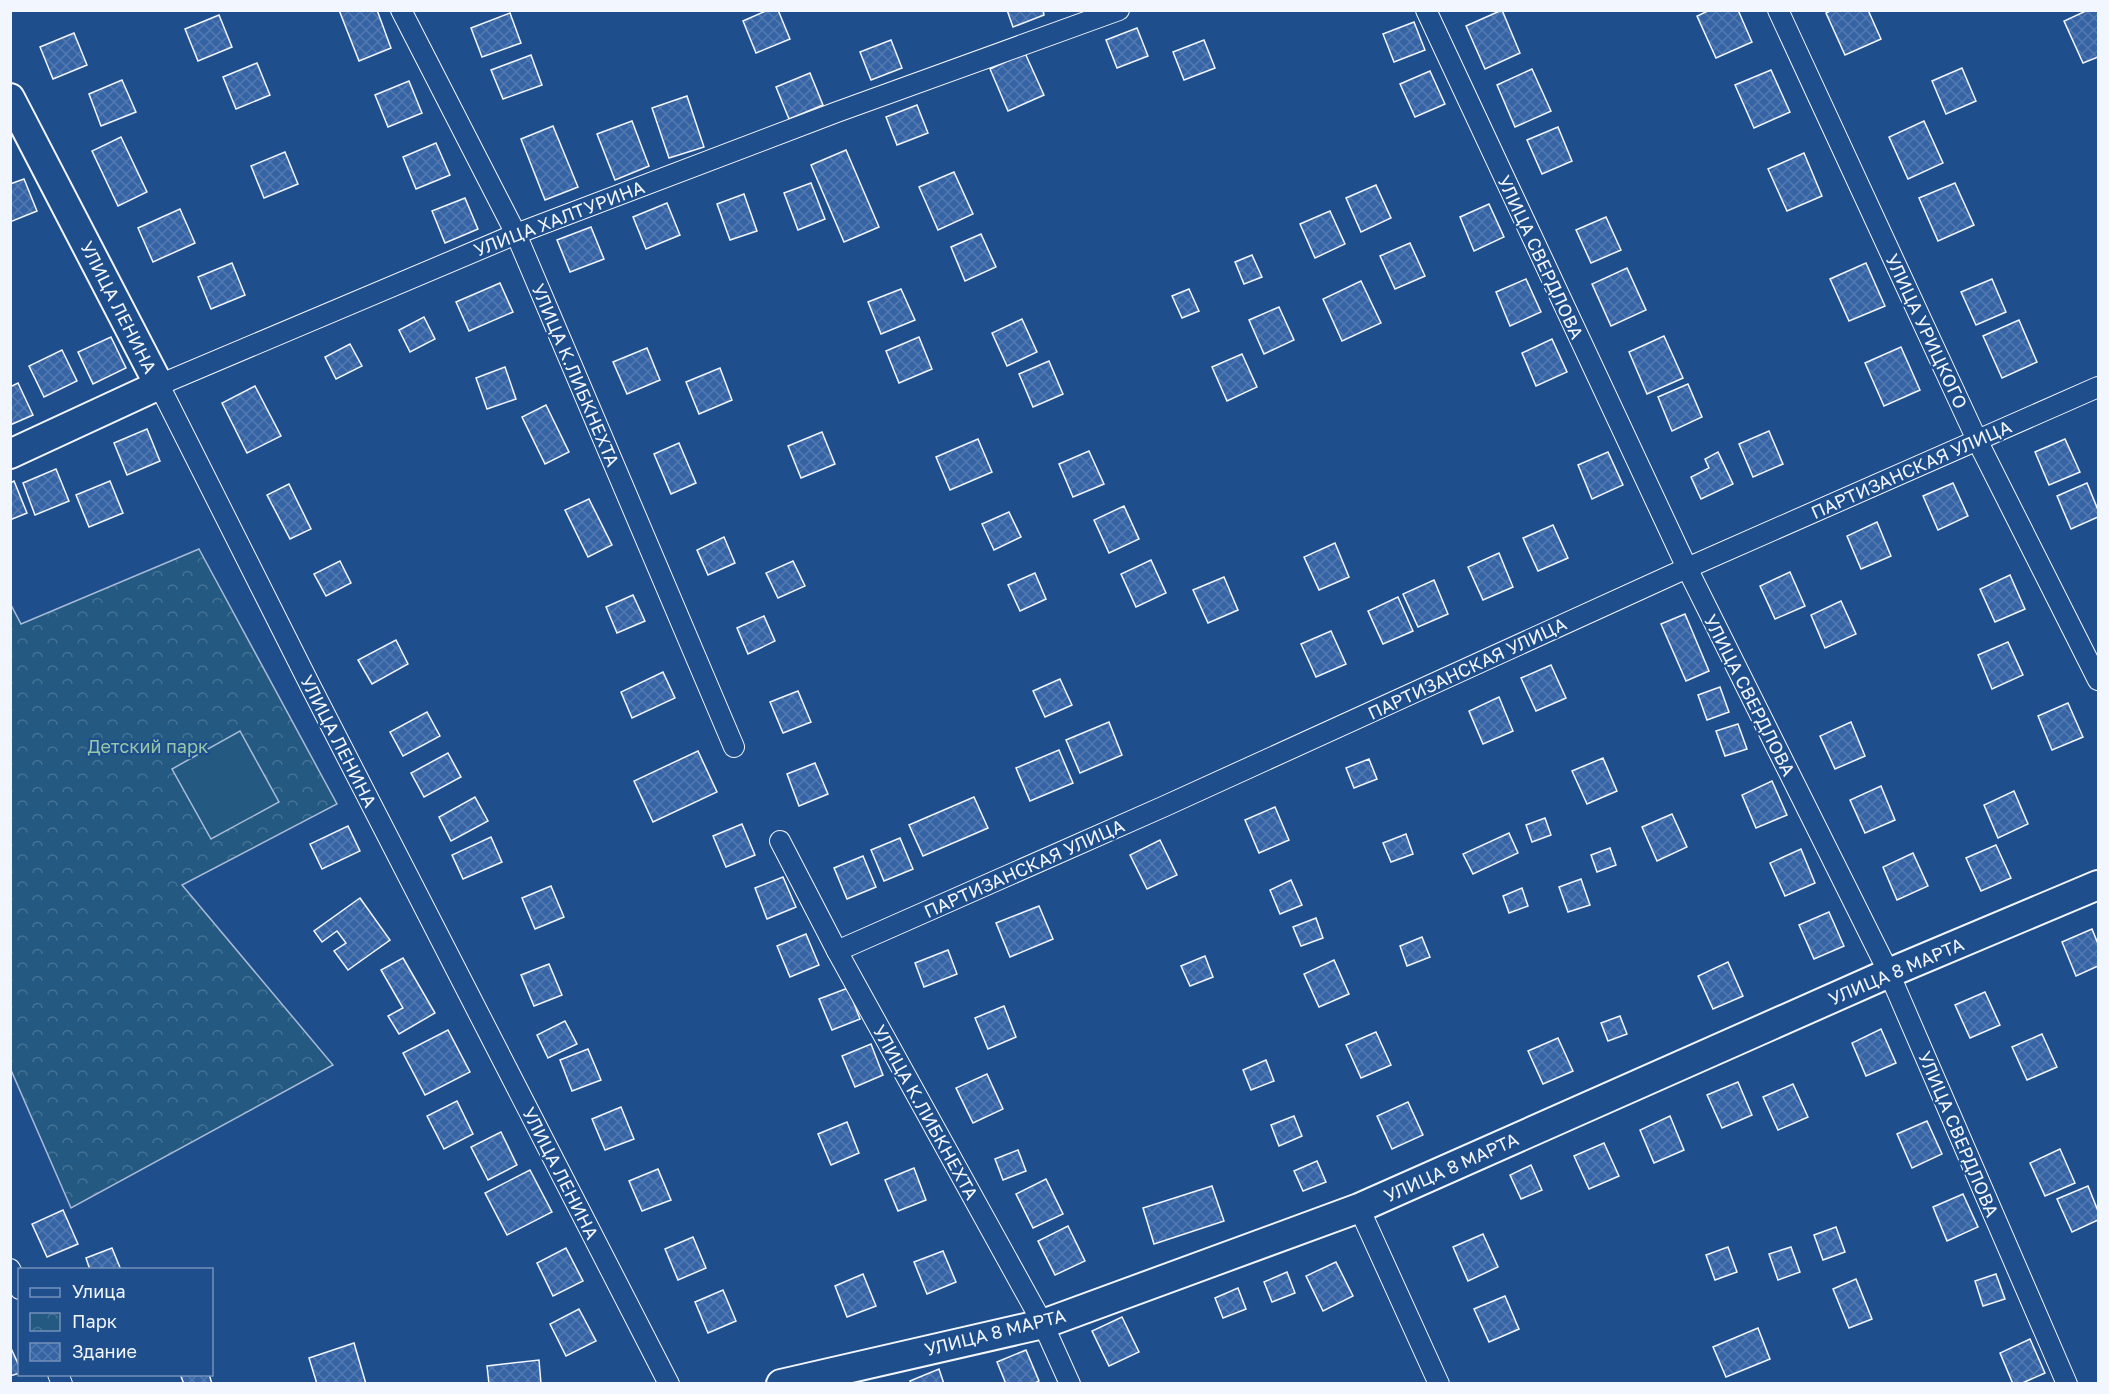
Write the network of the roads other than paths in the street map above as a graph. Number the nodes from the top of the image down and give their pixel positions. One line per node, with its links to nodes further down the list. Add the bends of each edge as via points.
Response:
1 (401, 10): 6 (street, УЛИЦА К.ЛИБКНЕХТА)
2 (1119, 10): 6 (street, УЛИЦА ХАЛТУРИНА)
3 (1426, 10): 11 (street, УЛИЦА СВЕРДЛОВА)
4 (1778, 10): 9 (street, УЛИЦА УРИЦКОГО)
5 (10, 98): 7 (main road, УЛИЦА ЛЕНИНА)
6 (516, 234): 7 (street, УЛИЦА ХАЛТУРИНА); 13 (street, УЛИЦА К.ЛИБКНЕХТА)
7 (159, 385): 10 (main road, УЛИЦА ХАЛТУРИНА); 22 (street, УЛИЦА ЛЕНИНА)
8 (2098, 387): 9 (street, ПАРТИЗАНСКАЯ УЛИЦА)
9 (1977, 440): 11 (street, ПАРТИЗАНСКАЯ УЛИЦА); 12 (street, УЛИЦА УРИЦКОГО)
10 (10, 454)
11 (1687, 568): 16 (street, ПАРТИЗАНСКАЯ УЛИЦА); 17 (street, УЛИЦА СВЕРДЛОВА)
12 (2098, 680)
13 (734, 747)
14 (780, 841): 16 (street, УЛИЦА К.ЛИБКНЕХТА)
15 (2098, 885): 17 (main road, УЛИЦА 8 МАРТА)
16 (837, 951): 21 (street, УЛИЦА К.ЛИБКНЕХТА)
17 (1889, 973): 18 (main road, УЛИЦА 8 МАРТА); 26 (street, УЛИЦА СВЕРДЛОВА)
18 (1359, 1208): 21 (main road, УЛИЦА 8 МАРТА); 25 (street)
19 (10, 1269): 20 (street)
20 (18, 1285)
21 (1043, 1324): 23 (main road, УЛИЦА 8 МАРТА); 24 (street, УЛИЦА К.ЛИБКНЕХТА)
22 (669, 1383)
23 (781, 1383)
24 (1070, 1383)
25 (1439, 1383)
26 (2067, 1383)

